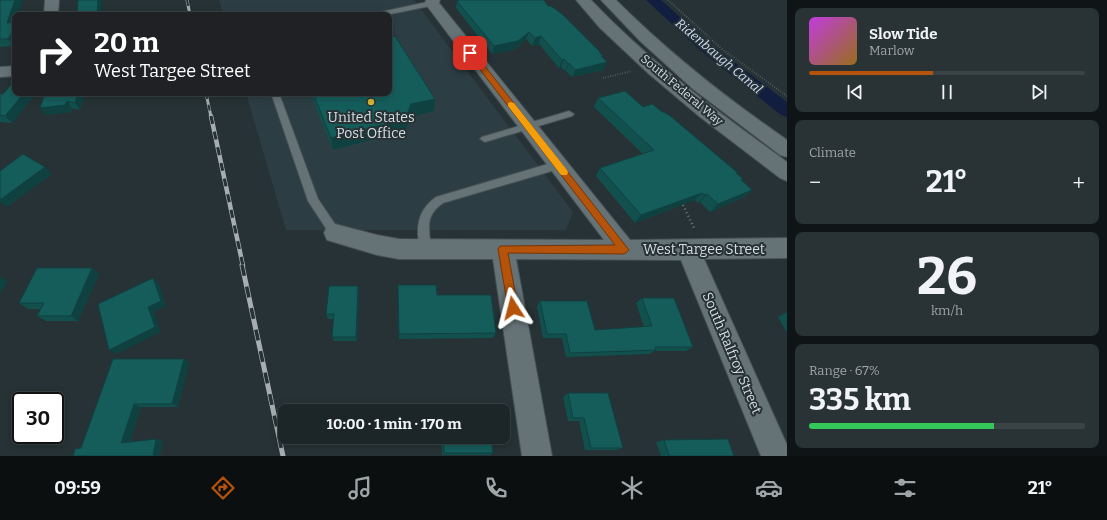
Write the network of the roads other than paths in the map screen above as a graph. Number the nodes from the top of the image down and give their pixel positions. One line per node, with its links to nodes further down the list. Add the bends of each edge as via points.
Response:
1 (52, 0): 5 (street)
2 (583, 0): 15 (street, South Federal Way, via 643,59 699,107)
3 (608, 0): 13 (street, South Federal Way, via 696,82)
4 (432, 2): 6 (lane); 11 (street)
5 (51, 12)
6 (389, 12)
7 (12, 71): 8 (street)
8 (0, 72)
9 (276, 96): 16 (lane, via 313,201)
10 (569, 114): 11 (lane)
11 (528, 126): 12 (lane); 14 (street)
12 (485, 139)
13 (787, 150)
14 (558, 165): 19 (lane, via 440,200 429,206 424,216); 21 (street)
15 (787, 173)
16 (335, 233): 19 (street, West Targee Street, via 399,249)
17 (692, 242): 18 (street, West Targee Street); 21 (street, West Targee Street); 23 (street, South Ralfroy Street)
18 (787, 248)
19 (425, 249): 20 (street, West Targee Street)
20 (503, 249): 21 (street, West Targee Street); 22 (street)
21 (624, 250)
22 (537, 456)
23 (776, 456)

